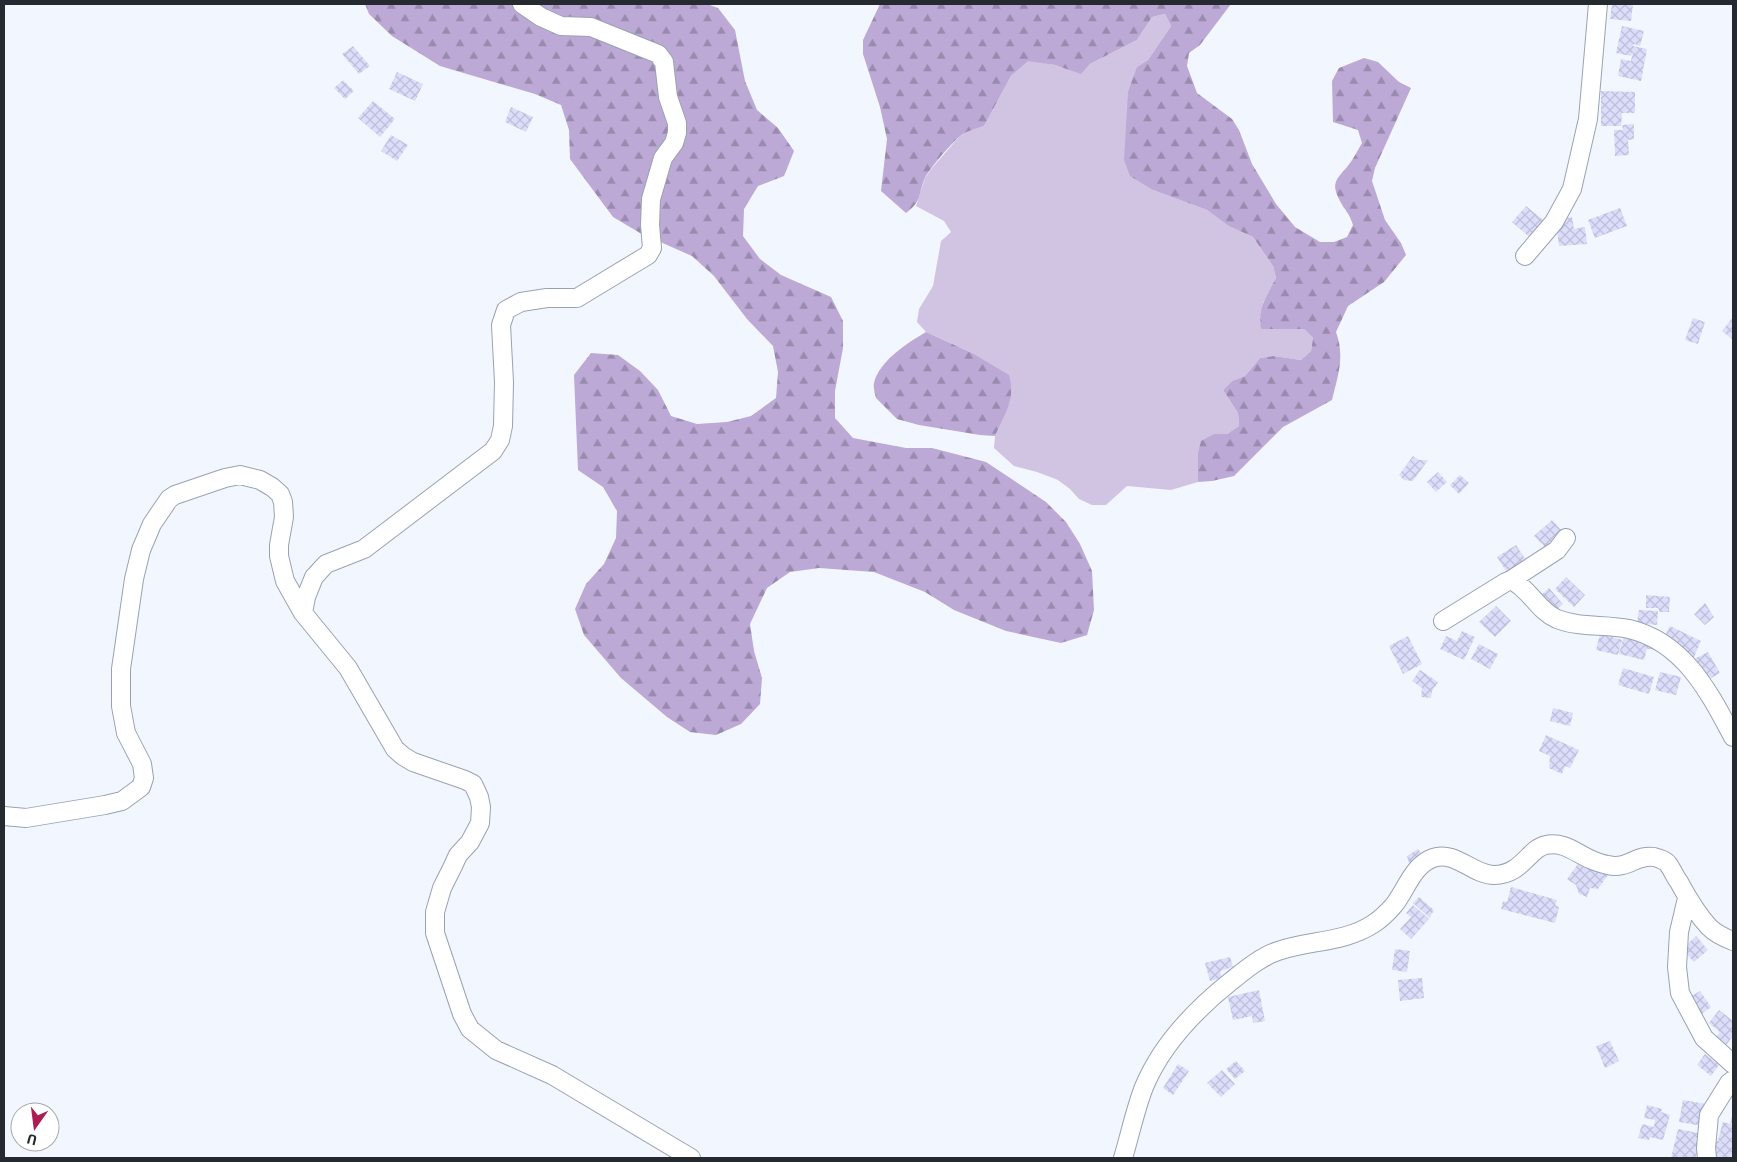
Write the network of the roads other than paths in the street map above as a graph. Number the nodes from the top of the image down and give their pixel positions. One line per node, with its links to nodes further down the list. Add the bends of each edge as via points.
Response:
1 (522, 4): 6 (street, via 561,26 591,28 658,54 664,62 677,133 663,158 651,199 652,248 642,259 577,298 521,302 506,310 501,325 503,426 493,451 364,549 326,564 314,577)
2 (1598, 4): 3 (street, via 1588,119 1572,189 1554,222)
3 (1525, 256)
4 (1566, 538): 5 (street, via 1557,550)
5 (1511, 580): 7 (street); 8 (street, via 1521,585 1557,619 1586,626 1628,629 1655,638 1698,677)
6 (303, 613): 9 (street, via 285,581 278,545 284,517 283,502 272,487 240,475 169,499 140,550 121,669 121,706 126,733 142,764 144,778 141,787 122,800 105,805 26,818); 14 (street, via 348,668 402,756 473,784 479,797 480,823 470,842 458,855 435,912 435,933 470,1029 496,1050 552,1075)
7 (1443, 622)
8 (1733, 738)
9 (4, 816)
10 (1687, 898): 11 (street, via 1709,928); 12 (street, via 1677,958 1680,993 1704,1038); 15 (street, via 1668,863 1656,857 1642,856 1618,867 1592,860 1566,846 1545,844 1523,864 1504,874 1492,875 1444,855 1431,858 1406,885 1395,904 1371,925 1349,935 1277,951 1246,969 1216,993 1177,1034 1155,1066 1138,1104)
11 (1733, 941)
12 (1733, 1064)
13 (1733, 1080): 16 (street, via 1709,1115)
14 (691, 1158)
15 (1123, 1158)
16 (1707, 1158)

